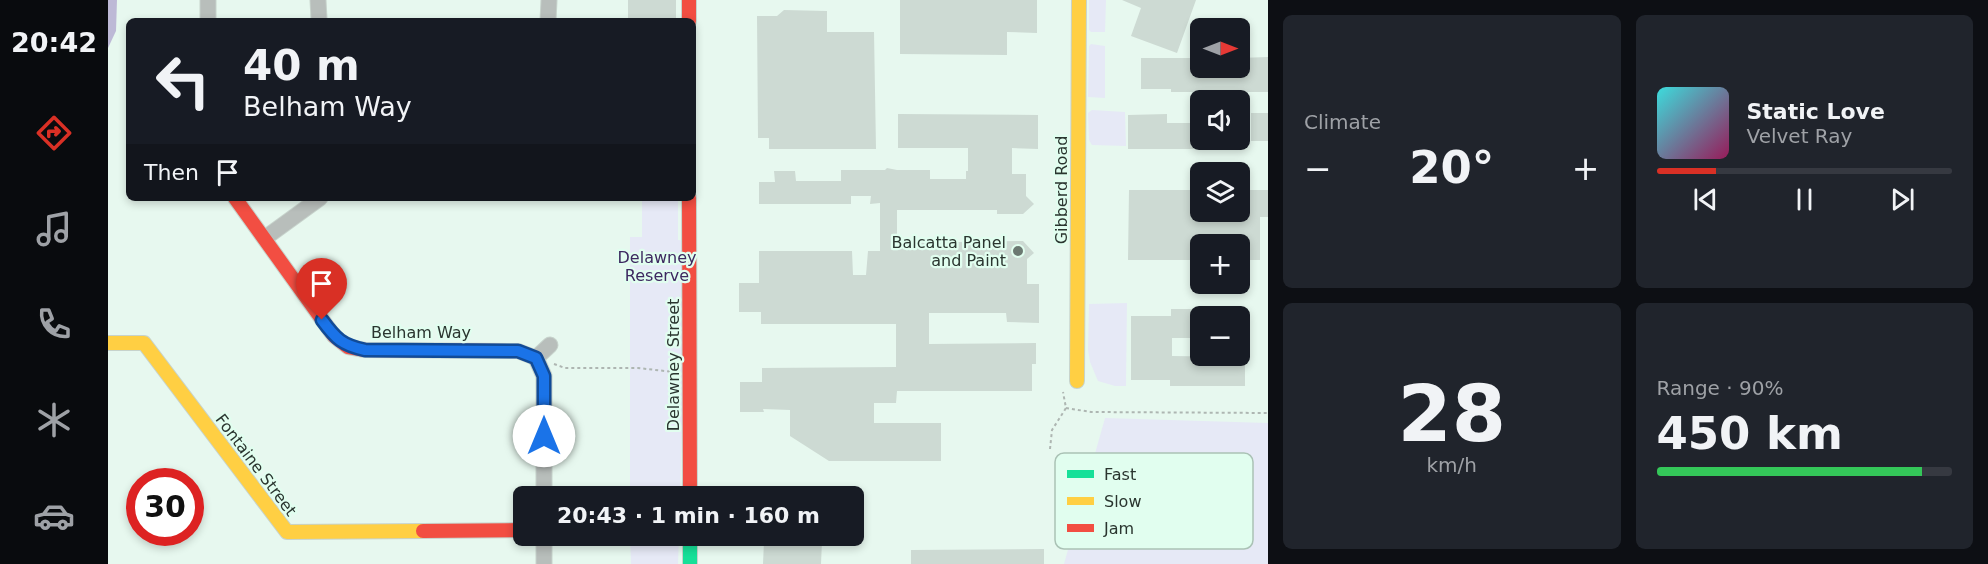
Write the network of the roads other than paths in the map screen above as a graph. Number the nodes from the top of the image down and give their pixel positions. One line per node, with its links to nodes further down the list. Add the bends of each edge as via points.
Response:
1 (208, 0): 6 (street)
2 (318, 0): 7 (street)
3 (549, 0): 8 (street)
4 (689, 0): 9 (street)
5 (1079, 0): 17 (street, Gibberd Road)
6 (208, 18)
7 (319, 18)
8 (548, 18)
9 (688, 18)
10 (237, 201): 13 (street, Belham Way)
11 (316, 201): 13 (street)
12 (688, 201): 19 (street, Delawney Street)
13 (265, 238): 16 (street, Belham Way, via 334,336 348,347 518,351)
14 (108, 343): 20 (street, Fontaine Street, via 144,343 286,532)
15 (550, 345): 16 (street)
16 (538, 362): 18 (street, via 544,376)
17 (1077, 381)
18 (544, 486)
19 (690, 486)
20 (513, 530)
21 (544, 546): 23 (street)
22 (690, 546): 24 (street)
23 (544, 564)
24 (690, 564)

